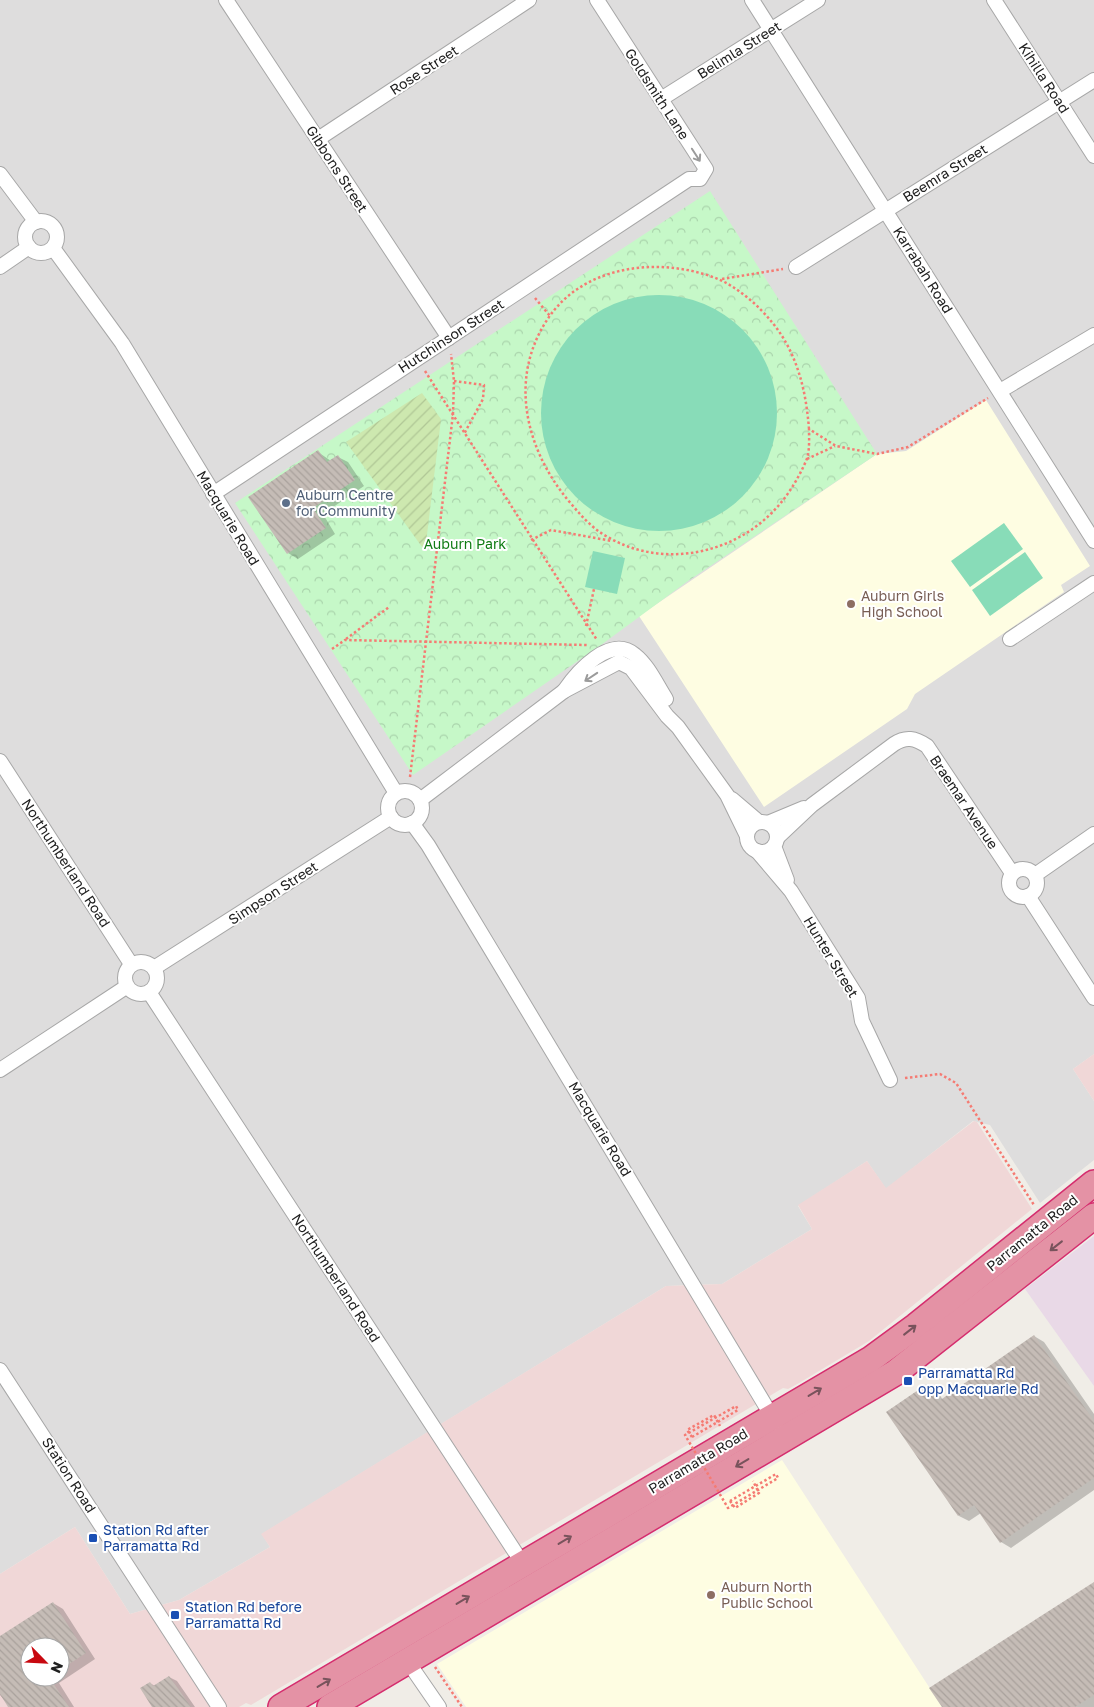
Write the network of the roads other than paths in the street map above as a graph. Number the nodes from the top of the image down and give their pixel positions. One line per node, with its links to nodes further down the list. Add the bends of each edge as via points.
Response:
1 (226, 0): 11 (street, Gibbons Street)
2 (530, 0): 11 (street, Rose Street)
3 (597, 0): 9 (street, Goldsmith Lane)
4 (752, 0): 7 (street, Karrabah Road)
5 (818, 0): 7 (street, Belimla Street)
6 (994, 0): 10 (street, Kihilla Road)
7 (770, 30): 9 (street, Belimla Street); 15 (street, Karrabah Road)
8 (1094, 80): 10 (street, Beemra Street)
9 (661, 99): 14 (street, Goldsmith Lane, one-way to 14, via 706,170 700,179)
10 (1058, 101): 12 (street, Kihilla Road); 15 (street, Beemra Street)
11 (318, 140): 22 (street, Gibbons Street)
12 (1094, 156)
13 (0, 174): 16 (street)
14 (688, 179): 22 (street, Hutchinson Street)
15 (885, 210): 20 (street, Beemra Street); 23 (street, Karrabah Road)
16 (36, 222): 17 (street, via 26,233); 18 (street, via 46,222 54,228 57,238)
17 (29, 247): 18 (street, via 41,254); 19 (street)
18 (53, 248): 24 (street, Macquarie Road, via 122,343)
19 (0, 267)
20 (796, 267)
21 (1094, 335): 23 (street)
22 (449, 338): 24 (street, Hutchinson Street)
23 (1000, 391): 25 (street, Karrabah Road)
24 (213, 494): 31 (street, Macquarie Road)
25 (1094, 541)
26 (1094, 583): 27 (street)
27 (1010, 638)
28 (564, 691): 29 (street, one-way to 28, via 631,668 619,662); 29 (street, via 574,676 606,652 619,649 634,654 640,660 675,713); 33 (street)
29 (678, 727): 32 (street)
30 (0, 761): 46 (street, Northumberland Road)
31 (396, 793): 33 (street, via 408,791); 35 (street, via 388,806)
32 (727, 795): 37 (street); 39 (street)
33 (420, 800): 36 (street, via 422,810)
34 (812, 804): 37 (street, Braemar Avenue); 40 (street, Braemar Avenue); 42 (street, Braemar Avenue, via 902,738 915,739 927,746)
35 (391, 817): 36 (street, via 403,824); 47 (street, Simpson Street)
36 (412, 823): 56 (street, Macquarie Road)
37 (763, 823): 39 (street, via 750,827); 40 (street, via 775,830)
38 (1094, 834): 43 (street)
39 (747, 836): 41 (street, via 749,845)
40 (775, 842): 41 (street, via 766,852); 44 (street, Hunter Street)
41 (757, 851): 44 (street, Hunter Street)
42 (1012, 873): 43 (street, via 1024,868); 45 (street, via 1008,885 1012,893)
43 (1035, 875): 45 (street, via 1036,887)
44 (791, 890): 52 (street, Hunter Street, via 858,998 862,1020)
45 (1028, 896): 50 (street)
46 (131, 964): 47 (street, via 146,962); 48 (street, via 124,977)
47 (154, 968): 49 (street, via 156,984)
48 (126, 987): 49 (street, via 134,994); 51 (street)
49 (149, 992): 57 (street, Northumberland Road)
50 (1094, 998)
51 (0, 1070)
52 (890, 1080)
53 (1094, 1183): 56 (highway, Parramatta Road, one-way to 53, via 897,1341)
54 (1094, 1216): 56 (highway, Parramatta Road, one-way to 56, via 894,1372)
55 (0, 1370): 59 (street, Station Road)
56 (778, 1428): 57 (highway, Parramatta Road, one-way to 56); 58 (highway, Parramatta Road, one-way to 58)
57 (523, 1564): 60 (highway, Parramatta Road, one-way to 57)
58 (420, 1662): 61 (highway, Parramatta Road); 62 (street)
59 (219, 1707)
60 (281, 1707)
61 (330, 1707)
62 (439, 1707)

